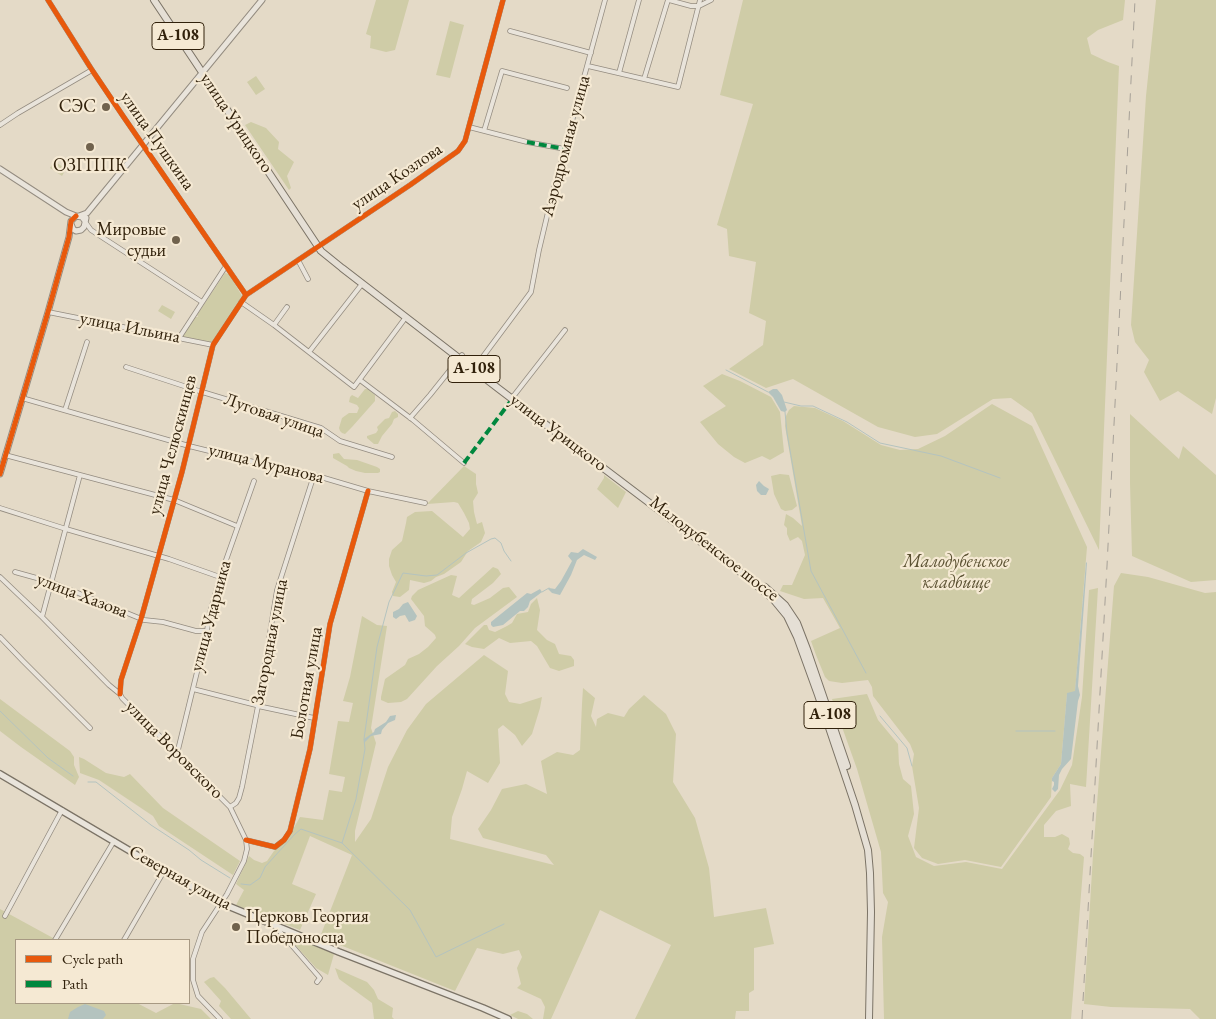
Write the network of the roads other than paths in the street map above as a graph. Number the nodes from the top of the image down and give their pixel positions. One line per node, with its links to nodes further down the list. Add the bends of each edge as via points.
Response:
1 (48, 0): 14 (street, улица Пушкина)
2 (154, 0): 15 (highway, улица Урицкого / А-108)
3 (262, 0): 15 (street)
4 (503, 0): 20 (street, улица Козлова)
5 (605, 0): 12 (street, Аэродромная улица)
6 (639, 0): 16 (street)
7 (668, 0): 10 (street); 17 (street)
8 (700, 0): 10 (street)
9 (711, 0): 10 (street)
10 (698, 6): 17 (street, via 678,87)
11 (510, 31): 12 (street)
12 (591, 53): 13 (street, Аэродромная улица)
13 (588, 66): 16 (street); 23 (street, Аэродромная улица)
14 (92, 70): 19 (street); 22 (street, улица Пушкина)
15 (202, 72): 22 (street); 33 (highway, улица Урицкого / А-108)
16 (619, 73): 17 (street)
17 (644, 79)
18 (567, 88): 21 (street, via 502,71)
19 (0, 125)
20 (469, 127): 21 (street); 33 (street, улица Козлова, via 465,141 453,155)
21 (484, 131): 23 (street)
22 (142, 146): 26 (street); 35 (street, улица Пушкина)
23 (565, 149): 51 (street, Аэродромная улица, via 531,292)
24 (0, 169): 25 (street)
25 (66, 212): 27 (street); 28 (street)
26 (87, 213): 27 (street); 29 (street)
27 (78, 216): 28 (street); 29 (street)
28 (71, 222): 30 (street, via 73,229); 32 (street)
29 (85, 222): 30 (street); 31 (street)
30 (81, 230): 31 (street); 32 (street)
31 (91, 230): 39 (street)
32 (69, 237): 42 (street)
33 (319, 246): 34 (street, улица Челюскинцев); 37 (highway, улица Урицкого / А-108); 50 (highway, улица Урицкого / А-108)
34 (298, 260): 36 (street); 38 (street, улица Челюскинцев)
35 (226, 267): 38 (street, улица Пушкина); 39 (street)
36 (308, 279)
37 (362, 284): 43 (highway, улица Урицкого / А-108); 49 (street)
38 (246, 295): 40 (street, улица Челюскинцев)
39 (202, 302): 46 (street)
40 (241, 302): 44 (street); 48 (street, улица Челюскинцев)
41 (287, 307): 44 (street)
42 (48, 312): 46 (street, улица Ильина); 56 (street)
43 (406, 317): 50 (highway, улица Урицкого / А-108); 53 (street)
44 (274, 325): 49 (street)
45 (565, 330): 55 (street)
46 (179, 338): 48 (street, улица Ильина)
47 (87, 342): 57 (street)
48 (212, 346): 54 (street, улица Челюскинцев)
49 (309, 352): 53 (street, via 354,387)
50 (461, 357): 51 (highway, улица Урицкого / А-108); 55 (highway, улица Урицкого / А-108); 58 (street)
51 (476, 366): 55 (highway, улица Урицкого / А-108)
52 (126, 368): 54 (street, Луговая улица)
53 (360, 380): 58 (street)
54 (202, 392): 59 (street, улица Челюскинцев); 61 (street, Луговая улица, via 322,428 340,441)
55 (513, 397): 67 (highway, улица Урицкого / А-108)
56 (22, 398): 57 (street, улица Муранова); 60 (street)
57 (65, 410): 59 (street, улица Муранова)
58 (410, 418): 62 (street)
59 (189, 446): 65 (street, улица Муранова); 69 (street, улица Челюскинцев)
60 (5, 455): 63 (street); 64 (street)
61 (392, 457)
62 (464, 462)
63 (0, 474)
64 (80, 475): 69 (street); 73 (street)
65 (314, 475): 68 (street, улица Муранова); 87 (street, Загородная улица, via 277,590)
66 (254, 481): 72 (street, улица Ударника)
67 (634, 488): 105 (highway, Малодубенское шоссе / А-108, via 776,596 797,623 872,849 875,913)
68 (368, 491): 70 (street, улица Муранова); 88 (street, Болотная улица, via 330,624)
69 (174, 500): 72 (street); 74 (street, улица Челюскинцев)
70 (425, 503)
71 (0, 508): 73 (street)
72 (237, 526): 77 (street, улица Ударника)
73 (66, 529): 74 (street); 78 (street)
74 (158, 556): 77 (street); 80 (street, улица Челюскинцев)
75 (15, 572): 78 (street, улица Хазова)
76 (0, 577): 79 (street, улица Воровского)
77 (220, 577): 81 (street, улица Ударника)
78 (51, 582): 79 (street); 80 (street, улица Хазова)
79 (42, 617): 84 (street, улица Воровского)
80 (141, 619): 81 (street, улица Хазова); 83 (street, улица Челюскинцев)
81 (207, 631): 85 (street, улица Ударника)
82 (0, 636): 89 (street)
83 (121, 680): 84 (street); 86 (street, улица Челюскинцев)
84 (109, 685): 86 (street, улица Воровского)
85 (193, 689): 87 (street); 90 (street, улица Ударника)
86 (120, 694): 90 (street, улица Воровского)
87 (258, 706): 88 (street); 92 (street, Загородная улица, via 240,798)
88 (314, 718): 94 (street, Болотная улица, via 310,749 290,831 275,847)
89 (90, 728)
90 (177, 754): 92 (street, улица Воровского)
91 (0, 774): 93 (main road, Северная улица)
92 (230, 807): 94 (street, улица Воровского)
93 (62, 810): 95 (main road, Северная улица); 98 (street)
94 (246, 840): 97 (street, via 244,862)
95 (114, 841): 96 (main road, Северная улица); 100 (street)
96 (164, 871): 97 (main road, Северная улица); 101 (street)
97 (221, 903): 99 (main road, Северная улица); 103 (street, via 202,932 193,960 193,980 198,996)
98 (6, 916)
99 (274, 925): 102 (street, via 320,978); 104 (main road, Северная улица)
100 (56, 939)
101 (125, 939)
102 (317, 982)
103 (220, 1019)
104 (508, 1019)
105 (871, 1019)

